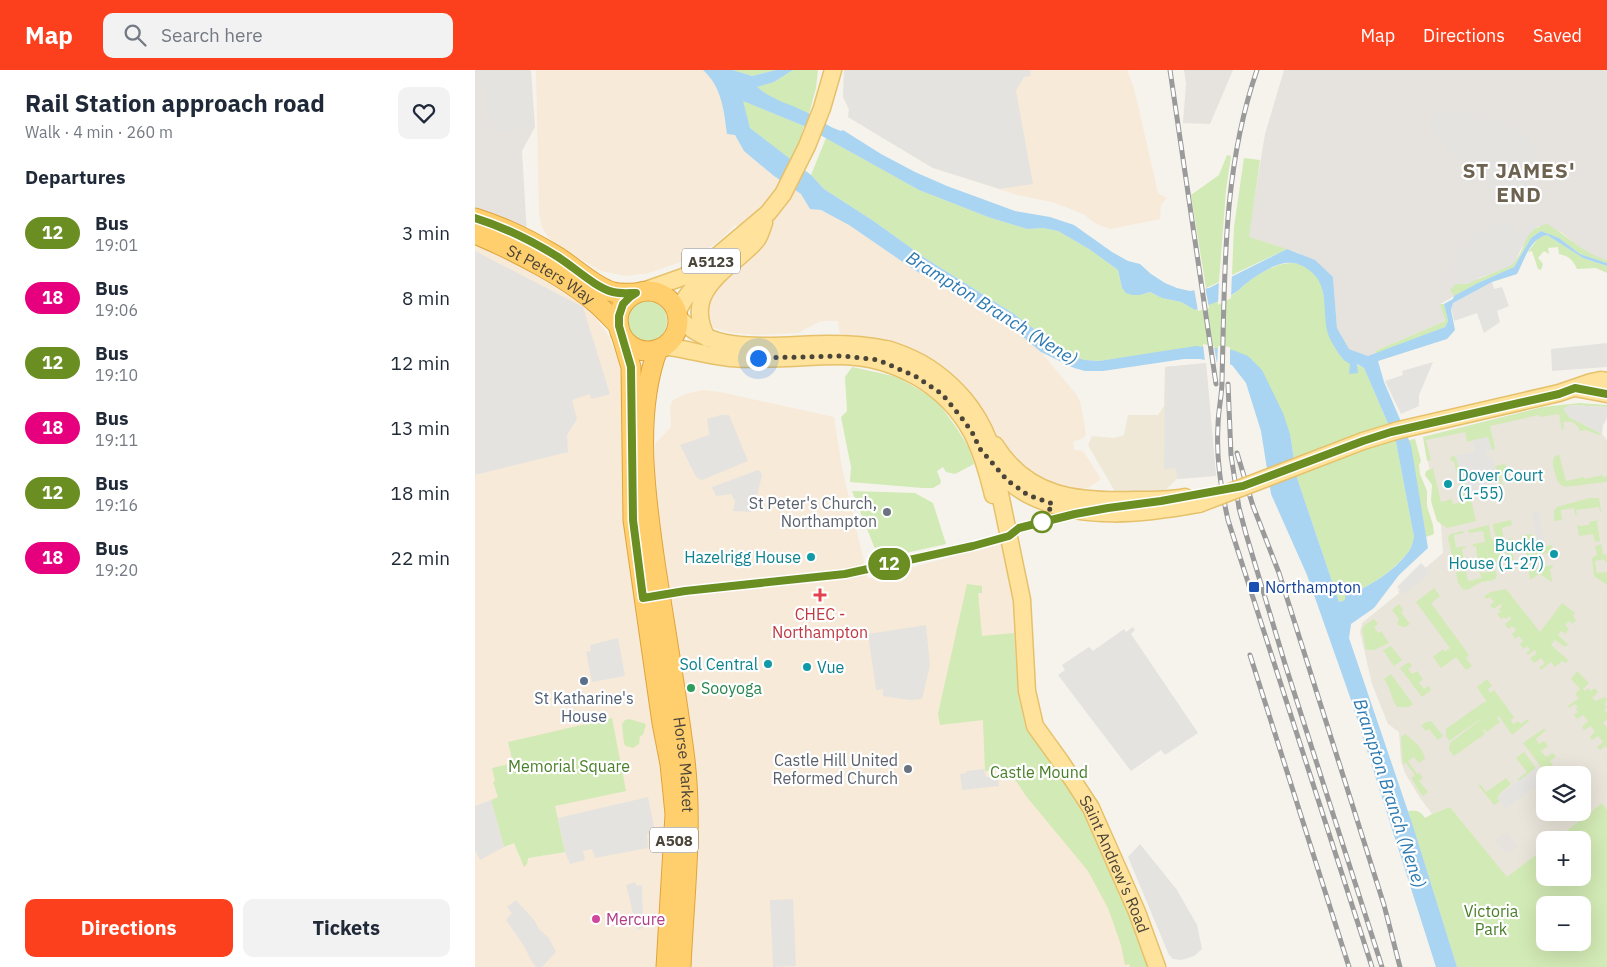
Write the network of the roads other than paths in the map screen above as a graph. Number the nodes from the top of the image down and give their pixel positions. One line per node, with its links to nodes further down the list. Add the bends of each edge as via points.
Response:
1 (825, 70): 3 (main road, A5123)
2 (833, 70): 3 (main road, A5123)
3 (823, 108): 5 (main road, A5123, via 783,194)
4 (475, 218): 7 (highway, St Peters Way, via 527,240 612,292)
5 (766, 218): 7 (main road, A5123, via 702,266); 8 (main road, A5123, via 755,234 698,281 685,297); 10 (main road, via 758,238 718,274 704,294 699,319)
6 (475, 234): 9 (highway, St Peters Way, via 521,256 583,293)
7 (640, 292): 8 (highway, via 659,292 666,296); 9 (highway, via 623,304 619,316)
8 (677, 315): 10 (main road, via 688,327); 11 (highway, via 677,329 673,337)
9 (620, 330): 11 (highway, via 635,348); 19 (highway, A508, via 631,367 633,520)
10 (707, 338): 12 (main road, via 738,345)
11 (659, 348): 12 (main road, via 670,347 731,358); 19 (highway, A508, via 645,412 644,465)
12 (833, 350): 14 (main road, via 857,344 888,349 918,361 952,385 971,407); 15 (main road, via 878,360 921,378 952,406 972,432)
13 (1606, 383): 17 (main road, bridge, via 1363,441 1243,486)
14 (986, 433): 16 (main road); 17 (main road, via 1004,459 1048,492 1082,500)
15 (980, 449): 16 (main road); 18 (main road, via 998,517)
16 (998, 471): 17 (main road, via 1038,500 1086,512 1132,514); 18 (main road)
17 (1198, 499)
18 (1009, 536): 26 (main road, Saint Andrew's Road, via 1022,600 1027,691 1035,726 1091,808 1137,912)
19 (651, 596): 20 (highway, Horse Market / A508); 21 (highway, Horse Market / A508)
20 (671, 671): 21 (highway, via 667,679 668,713); 22 (highway, Horse Market / A508)
21 (662, 723): 23 (highway, Horse Market / A508)
22 (683, 744): 23 (highway); 25 (highway, Horse Market / A508, via 688,864)
23 (672, 783): 24 (highway, Horse Market / A508, via 675,823)
24 (666, 967)
25 (681, 967)
26 (1157, 967)

